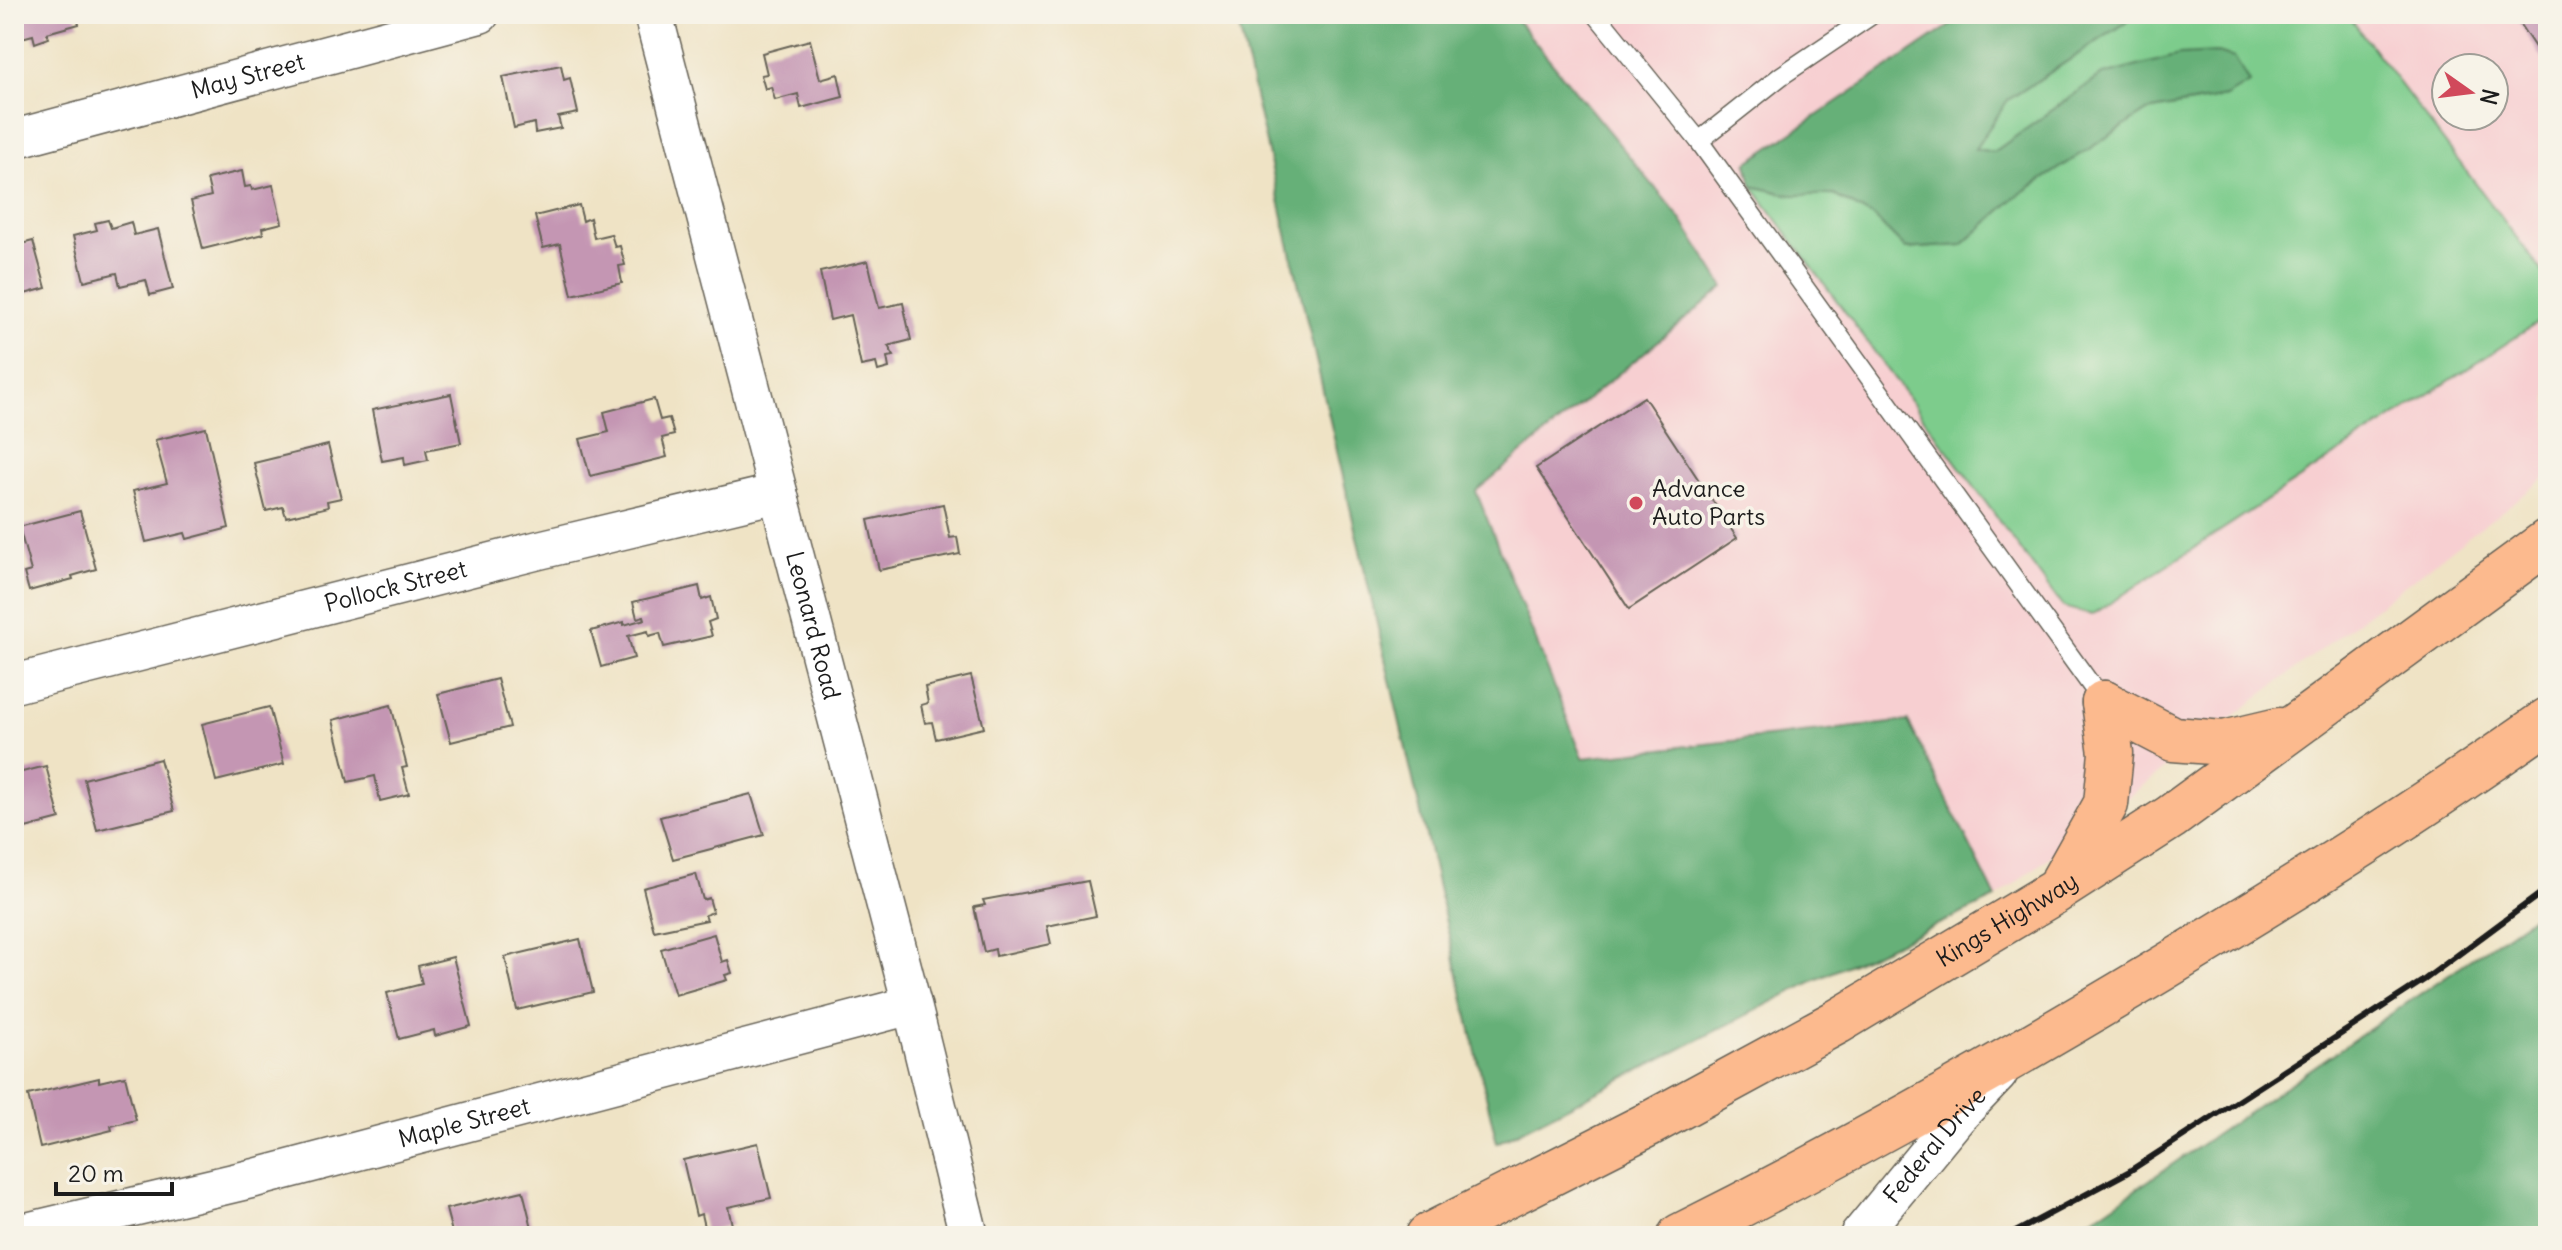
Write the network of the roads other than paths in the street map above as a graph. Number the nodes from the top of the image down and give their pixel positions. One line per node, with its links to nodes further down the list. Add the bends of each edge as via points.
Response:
1 (480, 14): 5 (street, May Street)
2 (653, 14): 7 (street, Leonard Road)
3 (1596, 14): 6 (lane)
4 (1873, 14): 6 (lane, via 1781,76)
5 (14, 139)
6 (1699, 141): 10 (lane)
7 (778, 493): 9 (street, Pollock Street); 14 (street, Leonard Road)
8 (2548, 541): 12 (highway, Kings Highway)
9 (14, 684)
10 (2104, 703): 12 (highway, via 2173,739 2224,743); 13 (highway, via 2111,753 2106,804)
11 (2548, 720): 15 (highway, via 2340,859)
12 (2293, 727): 13 (highway, Kings Highway, via 2171,817)
13 (2056, 891): 18 (highway, Kings Highway, via 1837,1022)
14 (912, 1005): 16 (street, Maple Street, via 255,1178); 17 (street, Leonard Road)
15 (2013, 1058): 19 (highway); 20 (street, Federal Drive)
16 (14, 1235)
17 (969, 1236)
18 (1428, 1236)
19 (1680, 1236)
20 (1859, 1236)

